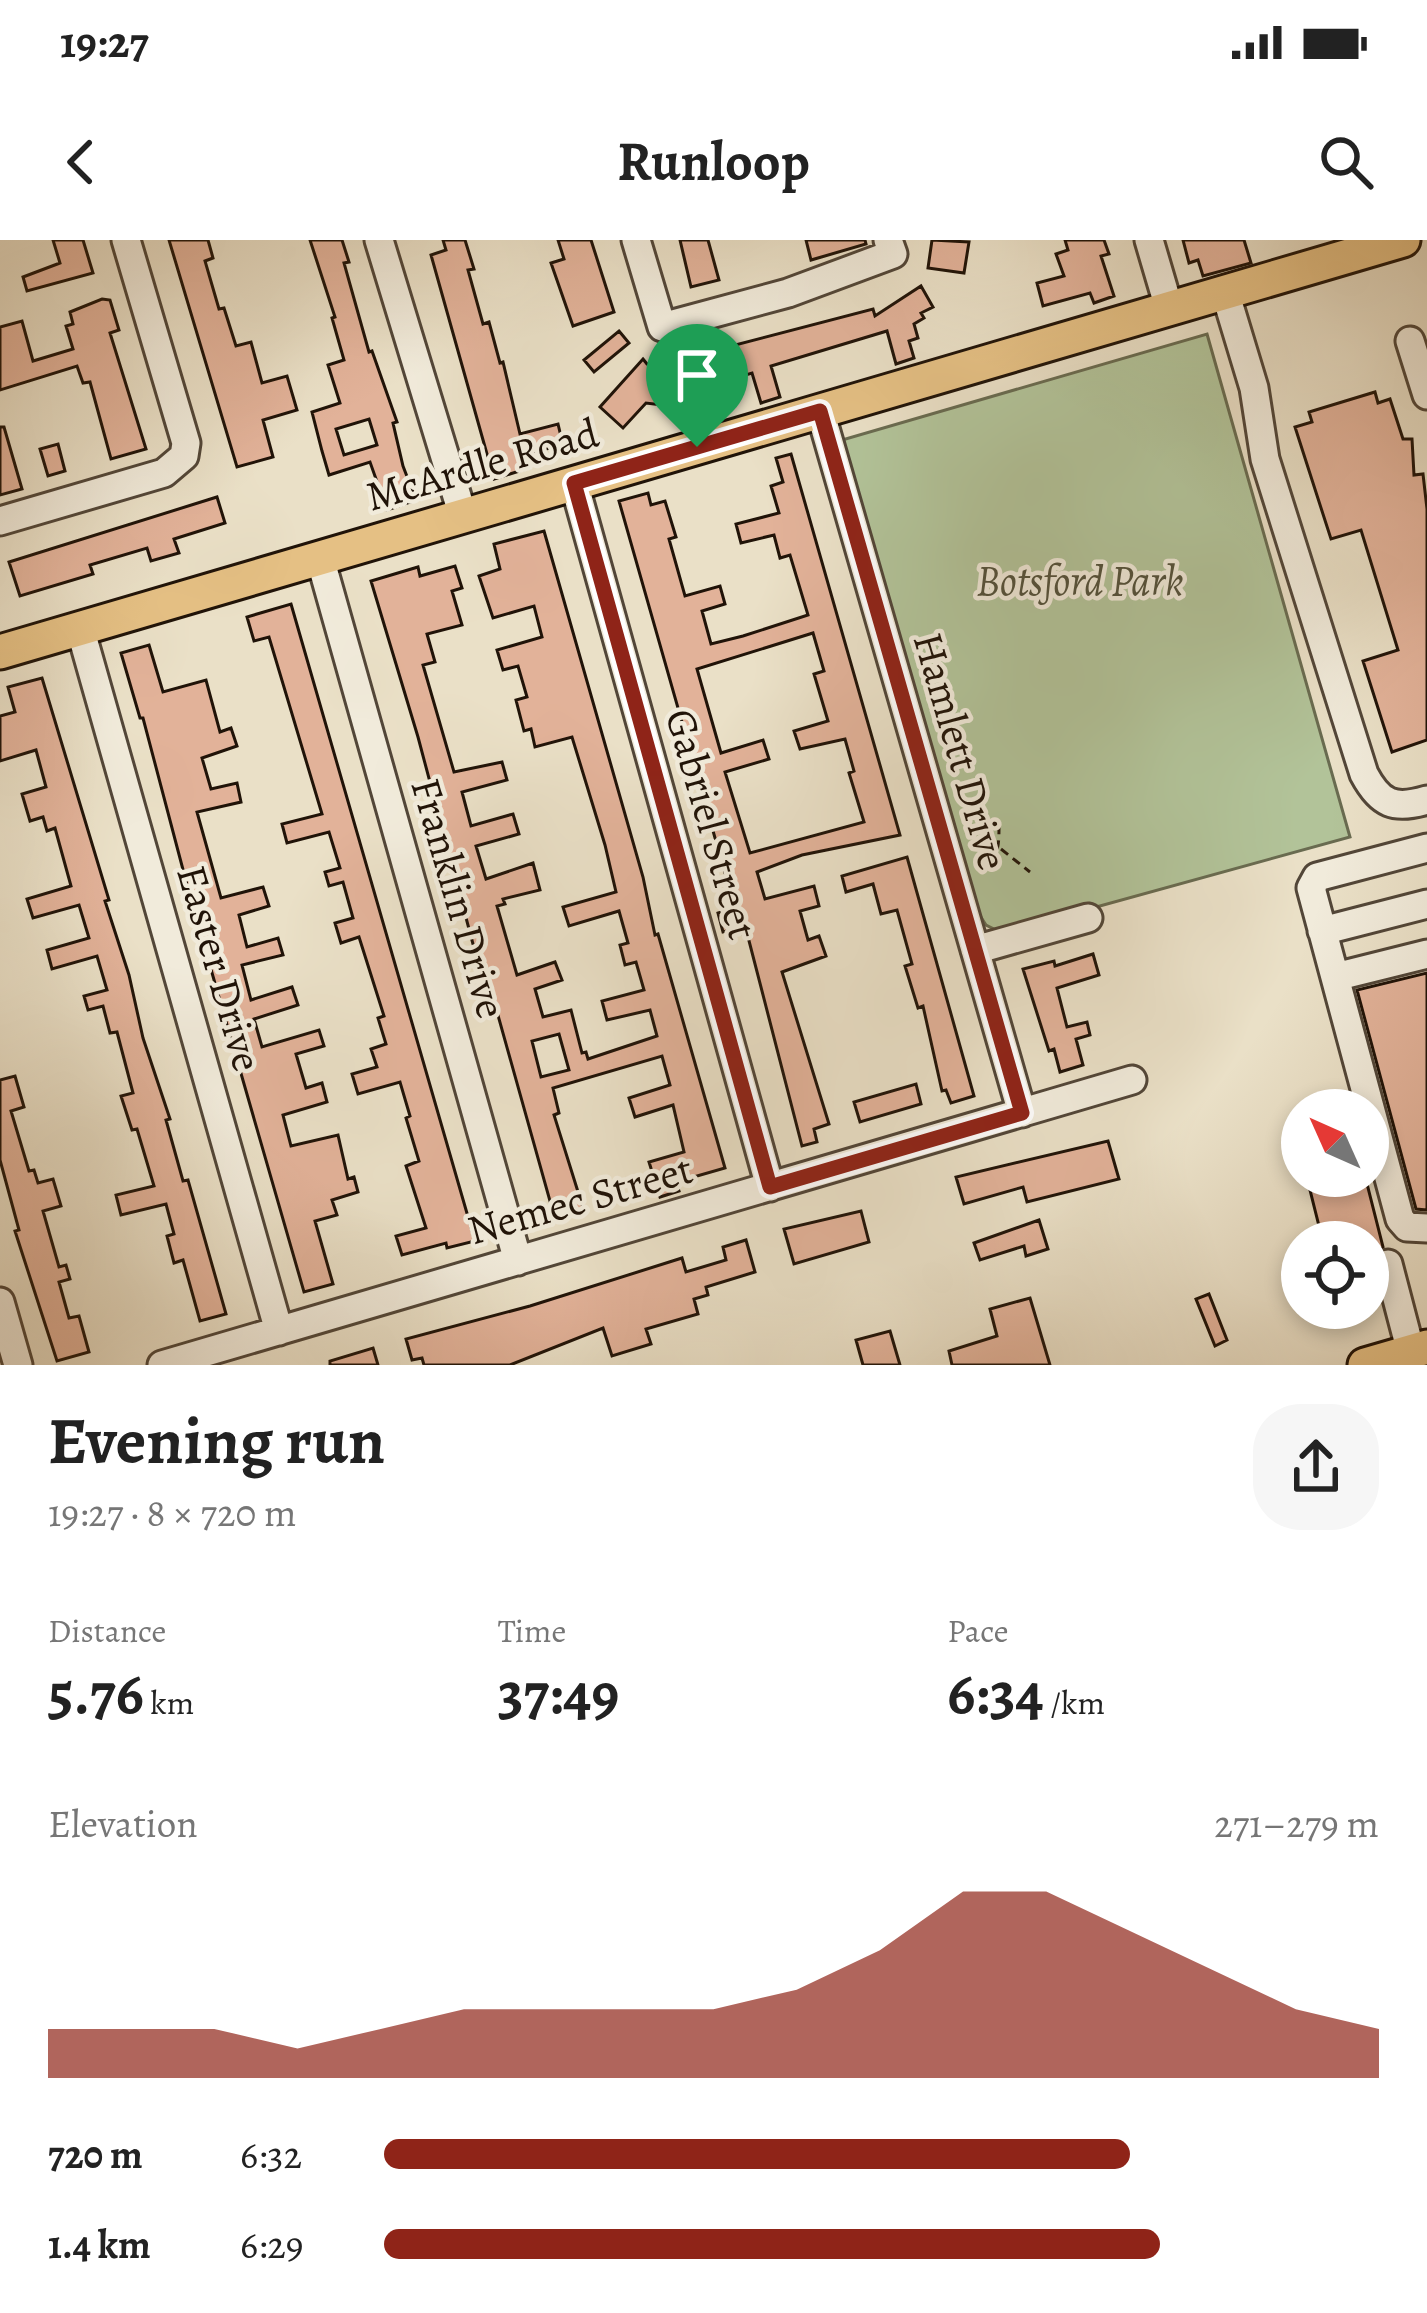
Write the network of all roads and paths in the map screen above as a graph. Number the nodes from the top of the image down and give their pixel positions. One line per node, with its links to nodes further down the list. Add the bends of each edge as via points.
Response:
1 (126, 240): 14 (street, via 184,456 164,473)
2 (379, 240): 13 (street)
3 (636, 240): 4 (street, via 662,327 893,254)
4 (888, 240)
5 (1149, 240): 8 (street)
6 (1403, 240): 7 (main road, McArdle Road)
7 (1225, 292): 8 (main road, McArdle Road); 18 (street, via 1265,459 1364,774 1376,797 1395,807)
8 (1169, 308): 11 (main road, McArdle Road)
9 (1410, 341): 10 (street)
10 (1427, 395)
11 (820, 411): 12 (main road, McArdle Road); 23 (street, Hamlett Drive)
12 (574, 483): 13 (main road, McArdle Road); 32 (street, Gabriel Street)
13 (463, 516): 15 (main road, McArdle Road)
14 (0, 521)
15 (320, 558): 16 (main road, McArdle Road); 34 (street, Franklin Drive)
16 (80, 628): 17 (main road, McArdle Road); 37 (street, Easter Drive)
17 (0, 652)
18 (1427, 800)
19 (999, 827): 21 (path)
20 (1427, 848): 26 (street, via 1317,877 1311,888)
21 (1000, 849): 22 (path); 23 (path, via 983,870)
22 (1030, 872)
23 (955, 882): 27 (street, Hamlett Drive)
24 (1427, 904): 26 (street)
25 (1088, 918): 27 (street)
26 (1322, 931): 29 (street)
27 (975, 950): 31 (street, Hamlett Drive)
28 (1427, 954): 29 (street)
29 (1335, 977): 33 (street, via 1400,1219)
30 (1132, 1080): 31 (street, Nemec Street)
31 (1022, 1113): 32 (street, Nemec Street)
32 (770, 1187): 34 (street, Nemec Street)
33 (1427, 1228)
34 (518, 1261): 37 (street, Nemec Street)
35 (1389, 1267): 38 (street)
36 (0, 1302): 39 (street)
37 (279, 1330): 40 (street, Nemec Street)
38 (1419, 1349): 41 (main road)
39 (18, 1365)
40 (162, 1365)
41 (1365, 1365)

